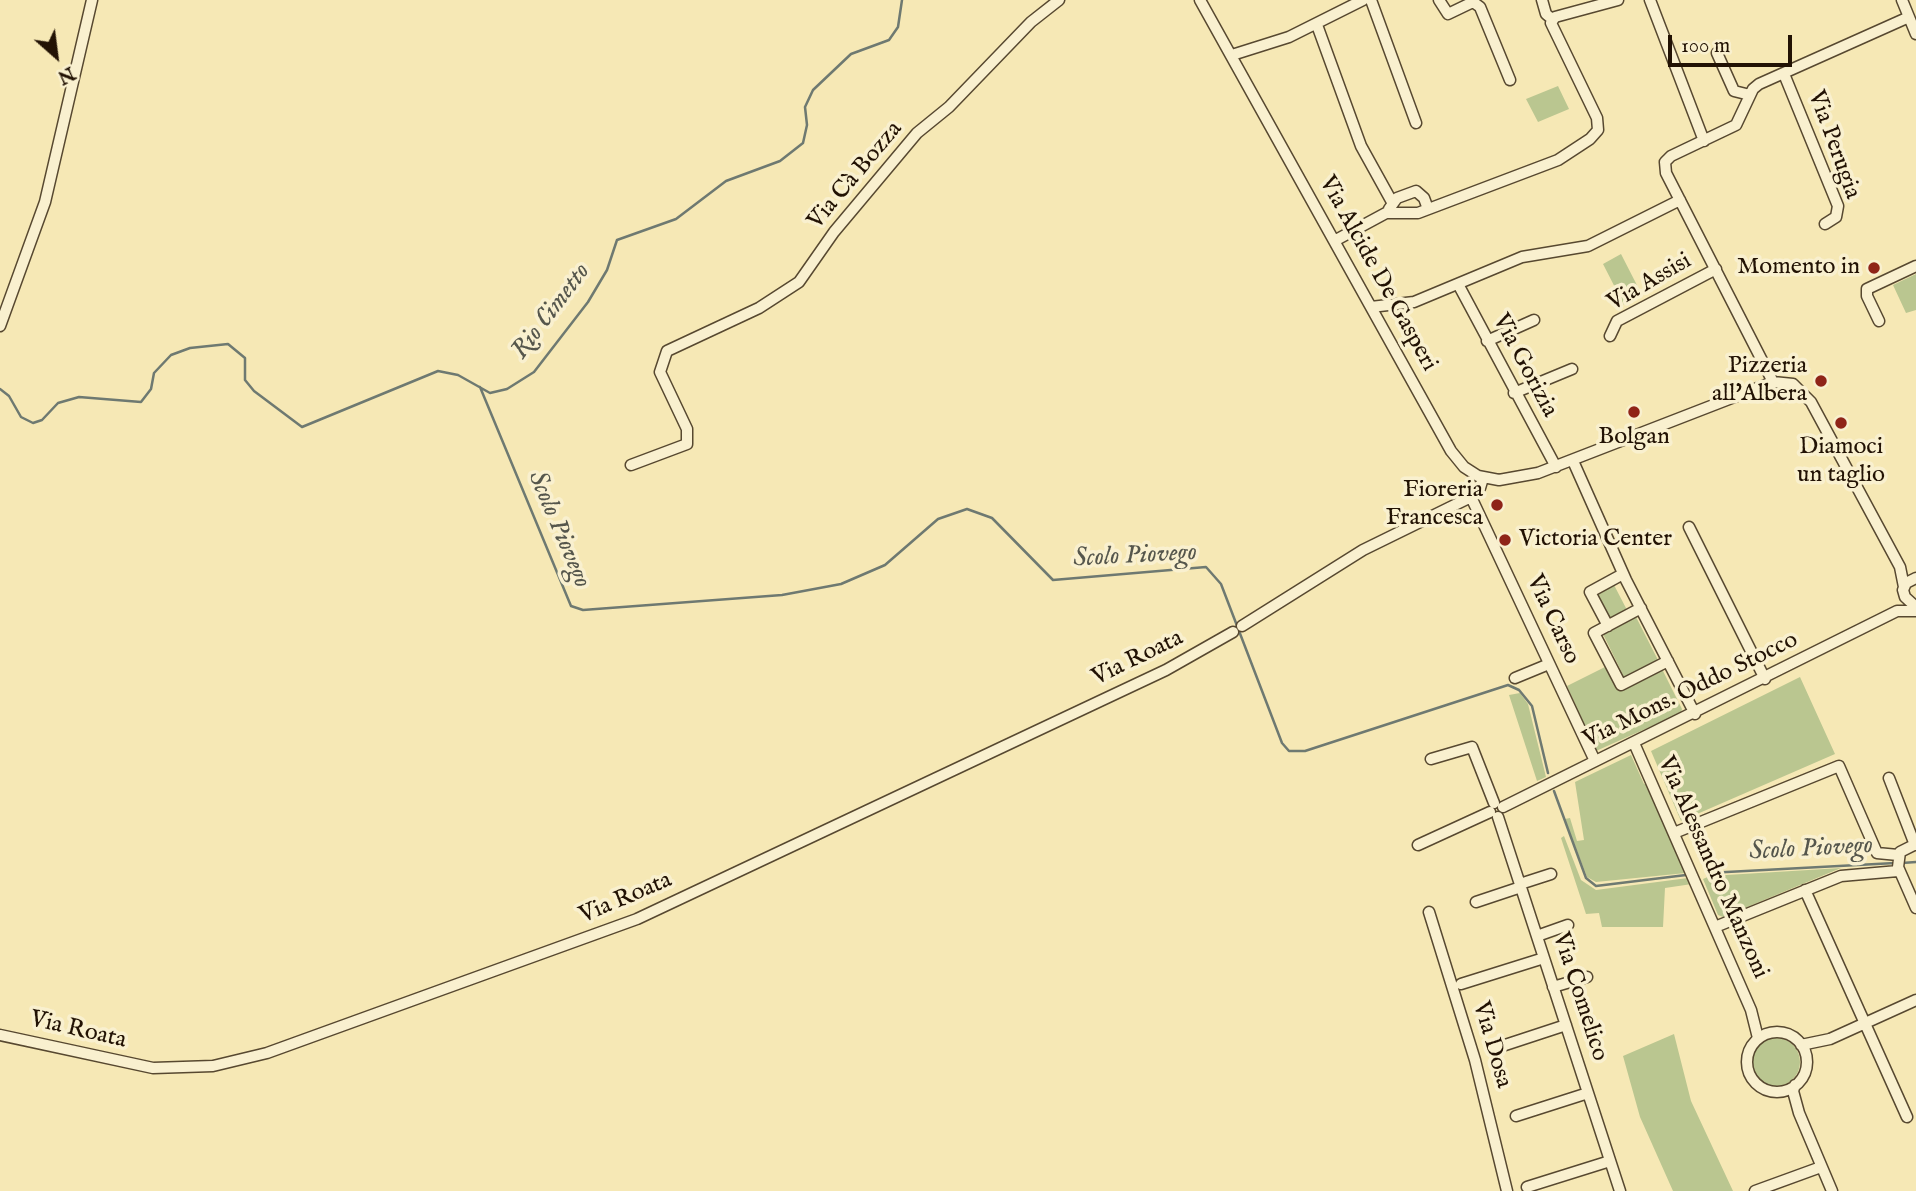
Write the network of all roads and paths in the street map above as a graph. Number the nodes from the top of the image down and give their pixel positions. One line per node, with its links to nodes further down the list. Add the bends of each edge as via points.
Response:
1 (92, 0): 34 (street, via 45,202)
2 (1059, 0): 41 (street, Via Cà Bozza, via 917,133 834,232 799,282 759,308 667,351 660,372 687,429 687,444)
3 (1200, 0): 17 (street, Via Alcide De Gasperi)
4 (1363, 0): 11 (street)
5 (1371, 0): 21 (street)
6 (1438, 0): 19 (street, via 1448,14 1477,4)
7 (1542, 0): 13 (street)
8 (1618, 0): 13 (street)
9 (1650, 0): 22 (street)
10 (1902, 0): 12 (street)
11 (1350, 3): 14 (street)
12 (1909, 17): 15 (street); 18 (street)
13 (1552, 19): 25 (street, via 1597,118 1596,134 1558,160)
14 (1317, 25): 17 (street); 24 (street, via 1361,146)
15 (1916, 34)
16 (1717, 53): 20 (street, via 1734,91)
17 (1232, 55): 27 (street, Via Alcide De Gasperi)
18 (1784, 74): 20 (street, via 1759,84); 26 (street, Via Perugia, via 1838,206 1836,217)
19 (1510, 80)
20 (1750, 95): 22 (street, via 1736,125)
21 (1416, 123)
22 (1704, 141): 23 (street, via 1665,162)
23 (1680, 200): 29 (street); 30 (street, via 1588,246 1522,257)
24 (1391, 207): 25 (street, via 1413,214); 25 (street, via 1416,191); 27 (street)
25 (1428, 209)
26 (1825, 224)
27 (1336, 240): 31 (street, Via Alcide De Gasperi)
28 (1916, 266): 33 (street, via 1867,289)
29 (1716, 270): 35 (street, Via Assisi, via 1617,321); 38 (street)
30 (1458, 284): 31 (street, via 1408,303); 36 (street, Via Gorizia)
31 (1371, 307): 43 (street, Via Alcide De Gasperi, via 1451,451 1464,467)
32 (1534, 320): 36 (street)
33 (1879, 321)
34 (0, 326)
35 (1610, 336)
36 (1488, 341): 39 (street, Via Gorizia)
37 (1572, 369): 39 (street)
38 (1773, 382): 40 (street); 46 (street, via 1793,384 1811,402)
39 (1514, 393): 42 (street, Via Gorizia)
40 (1573, 461): 42 (street); 47 (street)
41 (631, 465)
42 (1556, 467): 43 (street, via 1507,480)
43 (1483, 478): 44 (street)
44 (1471, 497): 53 (street, Via Carso); 84 (street, Via Roata, via 1363,550 1166,670 663,907 561,949 267,1054 213,1066 153,1068)
45 (1689, 527): 55 (street)
46 (1900, 568): 48 (street); 49 (street)
47 (1623, 574): 50 (street); 51 (street, via 1590,592)
48 (1916, 578): 49 (street, Via Mons. Oddo Stocco, via 1910,579)
49 (1909, 603): 55 (street, Via Mons. Oddo Stocco)
50 (1641, 608): 51 (street); 52 (street)
51 (1608, 626): 52 (street, via 1594,633 1620,685)
52 (1668, 661): 56 (street)
53 (1549, 664): 54 (street); 59 (street, Via Carso)
54 (1515, 678)
55 (1765, 679): 56 (street, Via Mons. Oddo Stocco)
56 (1695, 713): 57 (street, Via Mons. Oddo Stocco)
57 (1634, 743): 59 (street, Via Mons. Oddo Stocco); 62 (street, Via Alessandro Manzoni)
58 (1431, 759): 61 (street, Via Comelico, via 1474,749)
59 (1595, 761): 61 (street, Via Mons. Oddo Stocco)
60 (1889, 778): 63 (street)
61 (1496, 810): 64 (street); 67 (street, Via Comelico)
62 (1674, 833): 65 (street, via 1839,766 1877,853); 73 (street, Via Alessandro Manzoni)
63 (1916, 844): 65 (street)
64 (1418, 845)
65 (1898, 863): 68 (street); 70 (street)
66 (1551, 874): 67 (street)
67 (1520, 886): 69 (street); 74 (street, Via Comelico)
68 (1805, 890): 73 (street); 81 (street)
69 (1476, 902)
70 (1916, 908)
71 (1429, 912): 97 (street, Via Dosa, via 1475,1060)
72 (1567, 925): 74 (street)
73 (1715, 928): 80 (street, Via Alessandro Manzoni)
74 (1537, 936): 75 (street, Via Comelico)
75 (1544, 958): 77 (street); 78 (street, Via Comelico)
76 (1587, 977): 78 (street)
77 (1461, 984)
78 (1553, 987): 82 (street, Via Comelico)
79 (1916, 1000): 81 (street)
80 (1752, 1010): 83 (street); 85 (street)
81 (1866, 1022): 87 (street); 93 (street)
82 (1566, 1025): 86 (street); 90 (street, Via Comelico)
83 (1771, 1033): 85 (street); 87 (street, via 1785,1033)
84 (0, 1035)
85 (1758, 1038): 89 (street, via 1749,1049 1749,1074 1762,1089)
86 (1496, 1048)
87 (1804, 1050): 88 (street, via 1804,1075)
88 (1795, 1086): 89 (street); 91 (street)
89 (1783, 1091): 91 (street)
90 (1588, 1093): 92 (street); 94 (street, Via Comelico)
91 (1799, 1113): 95 (street)
92 (1516, 1116)
93 (1907, 1117)
94 (1610, 1161): 96 (street); 98 (street, Via Comelico)
95 (1821, 1167): 99 (street); 100 (street)
96 (1527, 1187)
97 (1507, 1191)
98 (1620, 1191)
99 (1755, 1191)
100 (1832, 1191)

